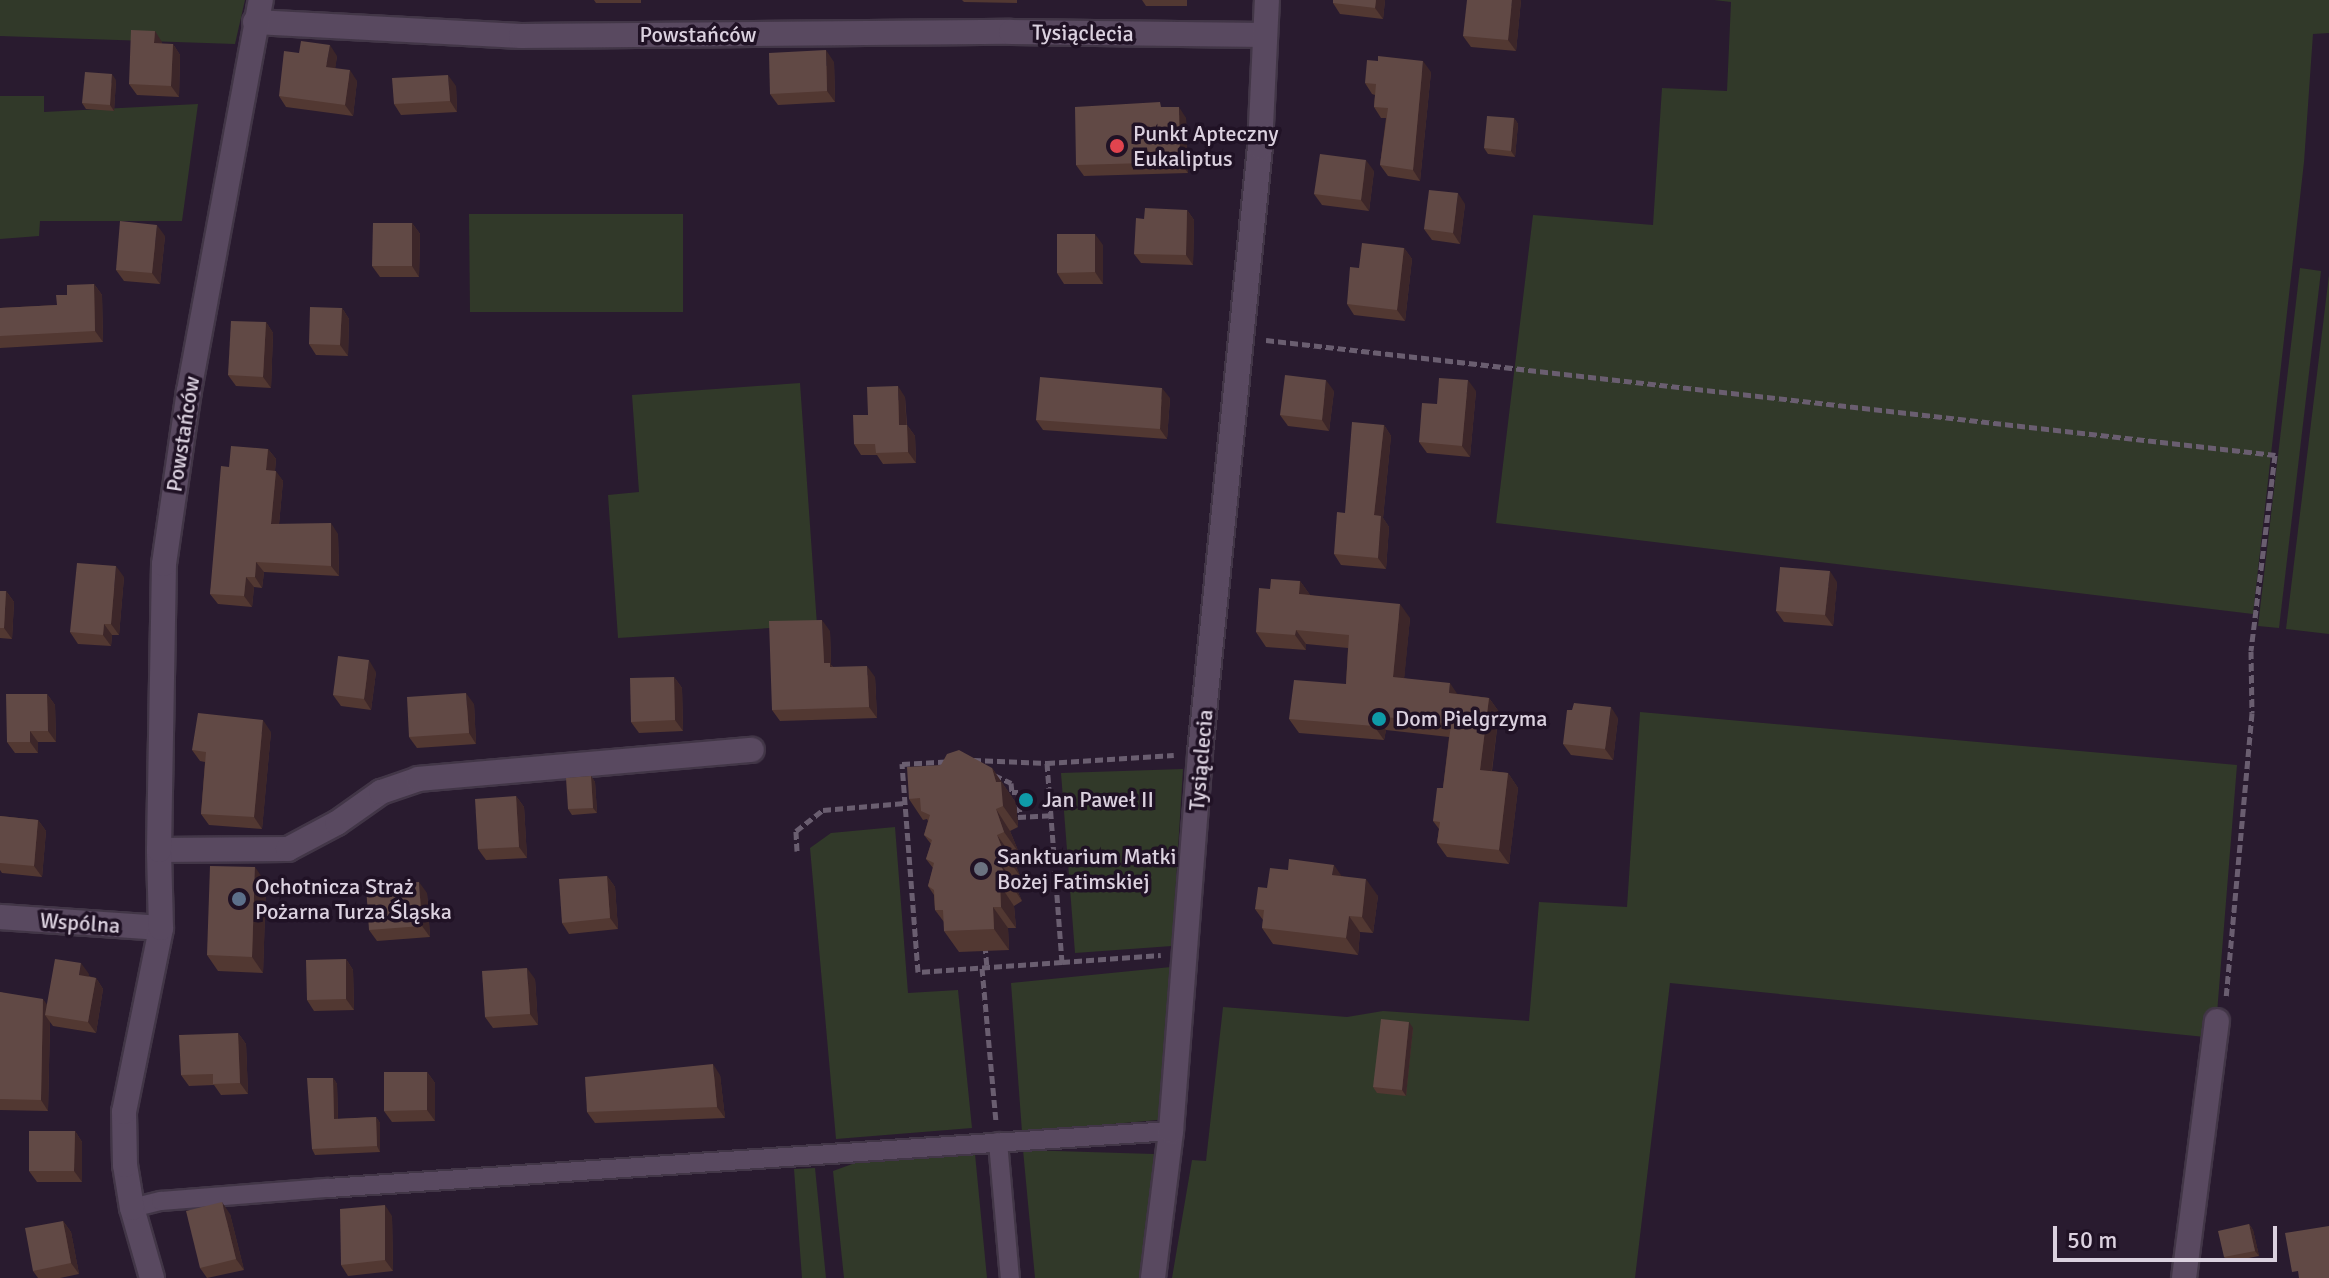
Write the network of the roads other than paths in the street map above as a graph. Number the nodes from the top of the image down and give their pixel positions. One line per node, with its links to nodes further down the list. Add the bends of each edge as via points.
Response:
1 (1267, 0): 4 (street, Tysiąclecia)
2 (258, 11): 3 (street, Powstańców, via 521,36); 6 (street, Powstańców, via 189,391 164,564)
3 (902, 34): 4 (street, Tysiąclecia)
4 (1264, 35): 10 (street, Tysiąclecia, via 1260,147 1200,753)
5 (752, 750): 6 (street, via 418,779 381,792 288,849)
6 (159, 850): 8 (street, Powstańców)
7 (0, 917): 8 (street, Wspólna)
8 (161, 928): 12 (street, Powstańców, via 124,1112)
9 (2217, 1021): 16 (street)
10 (1171, 1131): 11 (lane); 15 (street, Tysiąclecia)
11 (998, 1142): 12 (lane, via 343,1187 161,1201); 14 (lane)
12 (132, 1208): 13 (street, Powstańców)
13 (152, 1278)
14 (1010, 1278)
15 (1153, 1278)
16 (2184, 1278)

